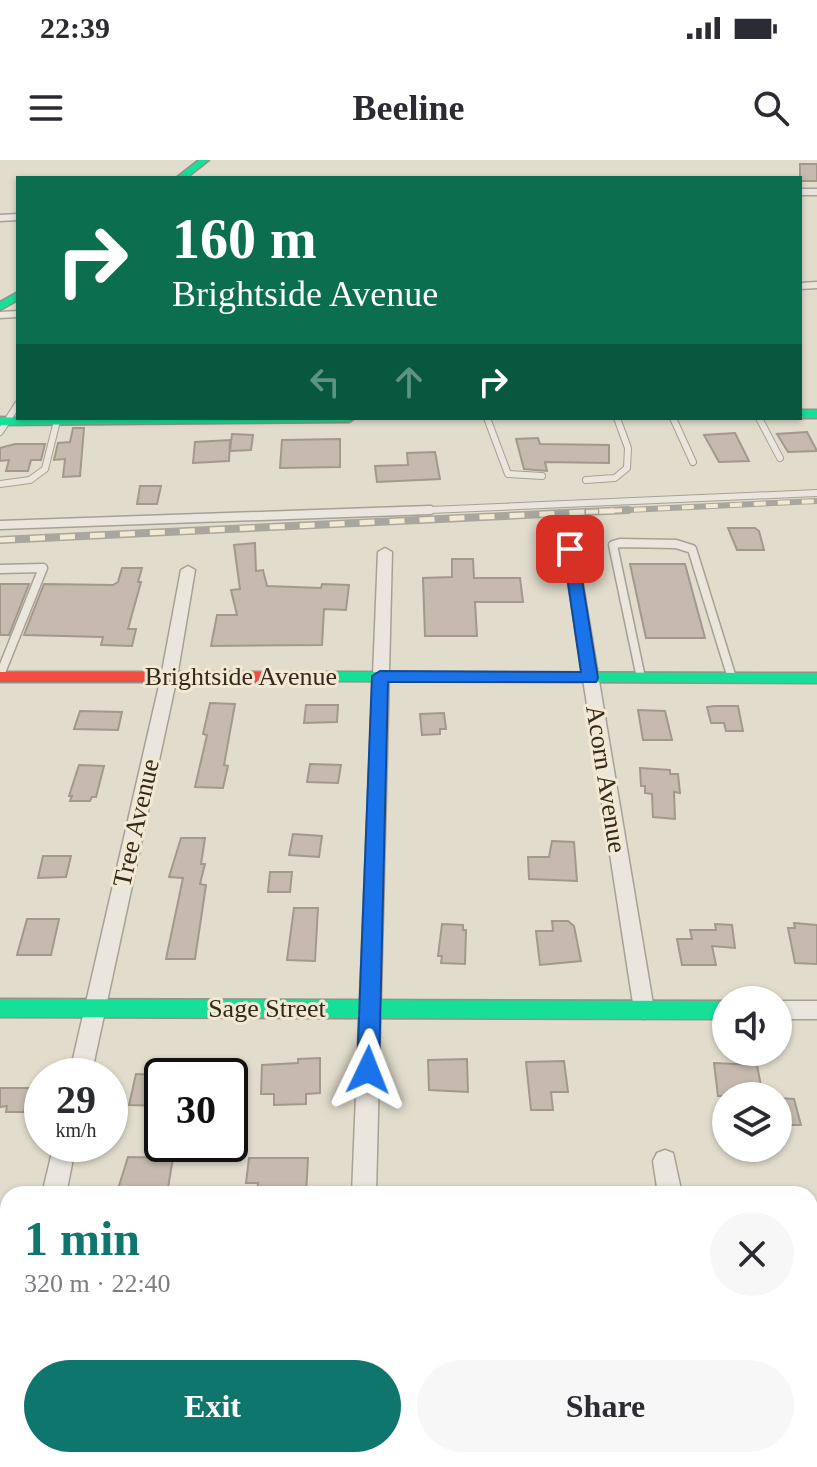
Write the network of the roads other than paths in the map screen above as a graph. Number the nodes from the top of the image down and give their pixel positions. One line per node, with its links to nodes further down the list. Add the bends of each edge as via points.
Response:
1 (205, 160): 2 (street)
2 (183, 176)
3 (16, 406): 9 (lane)
4 (68, 420): 9 (street); 14 (lane, via 53,442 49,468 40,477)
5 (488, 420): 12 (lane, via 508,474)
6 (618, 420): 13 (lane, via 628,448 627,468 615,478)
7 (674, 420): 11 (lane)
8 (760, 420): 10 (lane)
9 (1, 425)
10 (780, 458)
11 (693, 462)
12 (542, 476)
13 (586, 480)
14 (0, 484)
15 (817, 493): 16 (lane)
16 (0, 525)
17 (570, 549): 26 (street, Acorn Avenue)
18 (385, 552): 24 (street)
19 (0, 569): 22 (lane, via 43,568)
20 (188, 570): 25 (street, Tree Avenue)
21 (0, 647): 22 (lane)
22 (11, 647): 23 (lane)
23 (0, 676): 25 (street, Brightside Avenue)
24 (380, 676): 25 (street, Brightside Avenue); 26 (street, Brightside Avenue); 32 (street)
25 (169, 677): 31 (street, Tree Avenue)
26 (590, 678): 27 (street, Brightside Avenue); 33 (street, Acorn Avenue)
27 (641, 678): 28 (street, Brightside Avenue); 28 (lane, via 613,545 620,543 692,549)
28 (732, 678): 29 (street, Brightside Avenue)
29 (817, 678)
30 (0, 1008): 31 (street, Sage Street)
31 (95, 1008): 32 (street, Sage Street); 37 (street, Tree Avenue)
32 (370, 1008): 33 (street, Sage Street); 41 (street)
33 (644, 1010): 34 (street, Sage Street)
34 (712, 1010)
35 (792, 1010): 36 (street)
36 (817, 1010)
37 (84, 1058)
38 (665, 1161): 42 (street)
39 (61, 1162): 40 (street)
40 (56, 1186)
41 (364, 1186)
42 (669, 1186)

